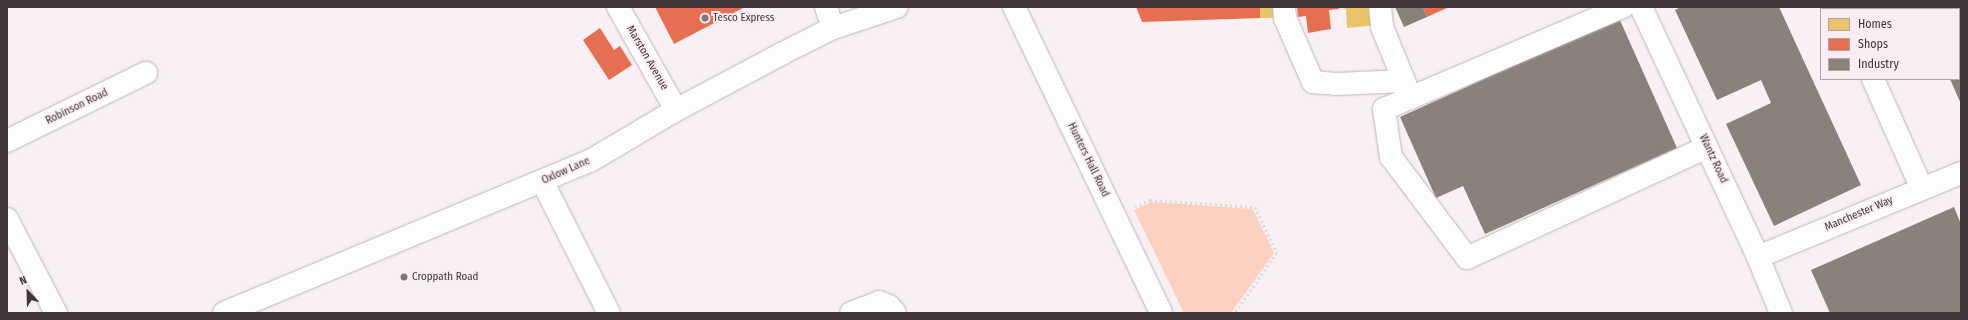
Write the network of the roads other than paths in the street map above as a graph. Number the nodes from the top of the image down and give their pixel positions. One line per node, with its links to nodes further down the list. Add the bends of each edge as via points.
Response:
1 (618, 7): 13 (street, Marston Avenue)
2 (826, 7): 9 (street)
3 (897, 7): 9 (street, Oxlow Lane)
4 (1014, 7): 26 (street, Hunters Hall Road)
5 (1284, 7): 12 (street, via 1285,18 1313,82)
6 (1380, 7): 12 (street, via 1382,27)
7 (1623, 7): 12 (street)
8 (1641, 7): 15 (street, Wantz Road)
9 (833, 28): 13 (street, Oxlow Lane)
10 (146, 73): 14 (street, Robinson Road)
11 (1873, 80): 18 (street)
12 (1407, 90): 15 (street, via 1384,109 1391,157 1467,258)
13 (676, 110): 17 (street, Oxlow Lane, via 590,161)
14 (7, 141)
15 (1707, 148): 20 (street, Wantz Road)
16 (1961, 173): 18 (street, Manchester Way)
17 (542, 181): 22 (street, Oxlow Lane); 23 (street)
18 (1922, 187): 20 (street, Manchester Way)
19 (7, 219): 21 (street)
20 (1758, 257): 27 (street, Wantz Road)
21 (56, 313)
22 (224, 313)
23 (609, 313)
24 (851, 313): 25 (street, via 879,302 889,306)
25 (894, 313)
26 (1161, 313)
27 (1781, 313)

